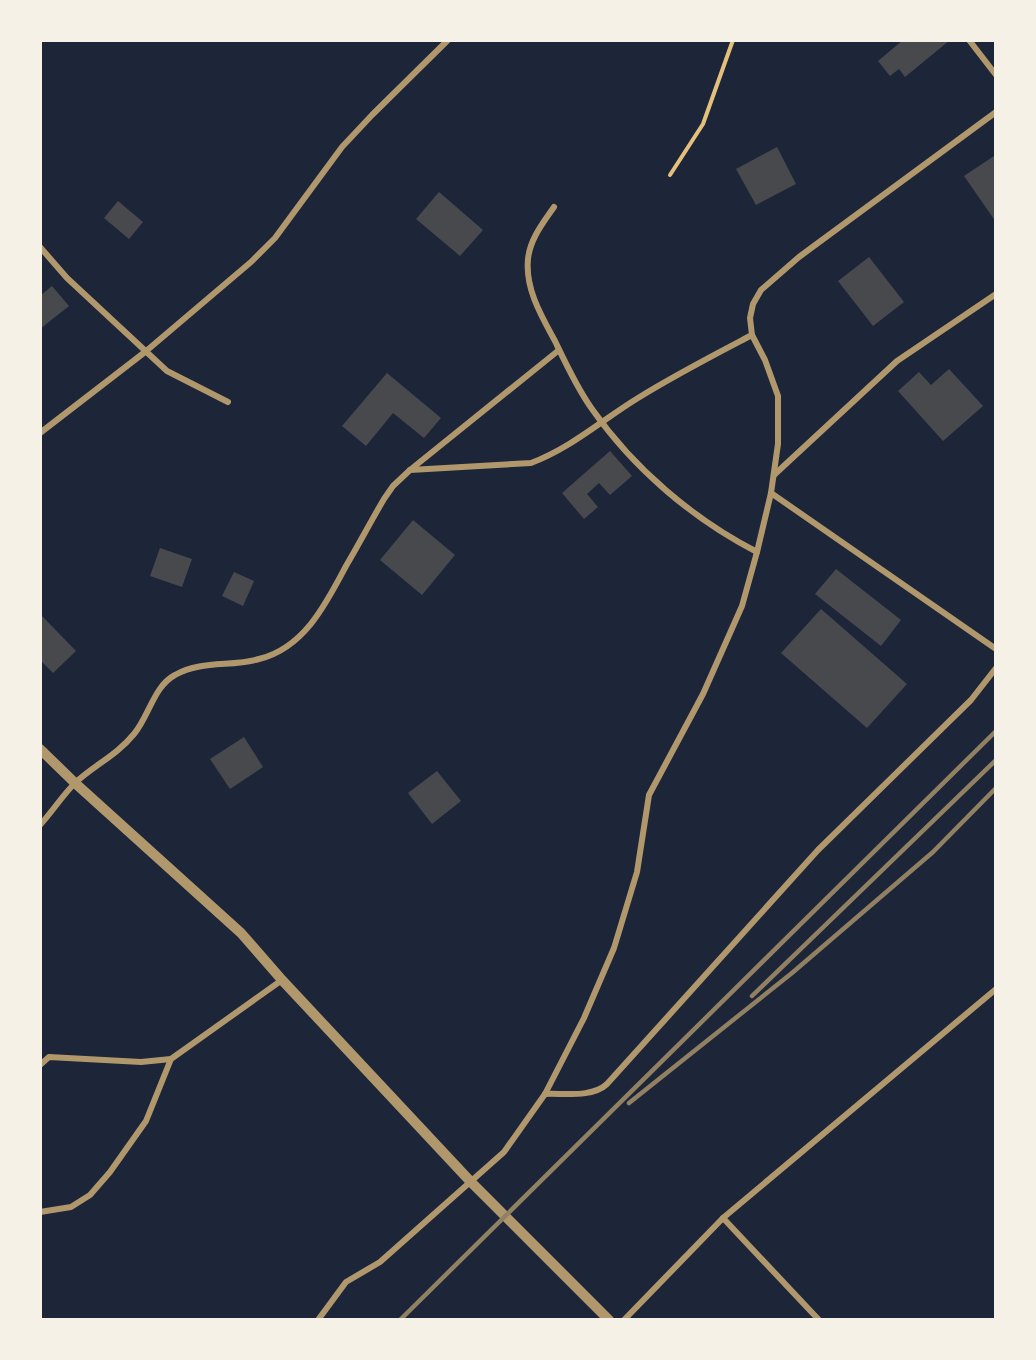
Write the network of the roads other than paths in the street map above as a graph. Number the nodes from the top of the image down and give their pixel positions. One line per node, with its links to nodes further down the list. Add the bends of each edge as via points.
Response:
1 (448, 40): 12 (street, via 342,147 267,246)
2 (969, 40): 4 (street)
3 (976, 40): 4 (street)
4 (974, 48): 5 (street)
5 (996, 75)
6 (996, 111): 10 (street, via 799,257 761,290 750,318)
7 (554, 207): 11 (street, via 532,242 528,261 536,305)
8 (40, 247): 12 (street)
9 (996, 294): 17 (street, via 897,361)
10 (752, 335): 14 (street, via 637,399); 17 (street, via 778,396)
11 (559, 350): 14 (street); 16 (street)
12 (145, 352): 13 (street, via 167,371); 15 (street)
13 (228, 402)
14 (603, 423): 16 (street, via 531,463); 19 (street, via 677,500 724,535)
15 (40, 433)
16 (410, 470): 23 (street, via 384,499 321,611 292,643 258,660 200,667 174,675 117,753)
17 (773, 476): 18 (street)
18 (771, 493): 19 (street); 20 (street)
19 (757, 552): 31 (street, via 742,606 703,694 649,795 636,872 614,948)
20 (996, 649)
21 (996, 668): 31 (street, via 971,700 818,850 602,1090)
22 (40, 749): 23 (street)
23 (75, 783): 24 (street); 25 (street, via 213,906)
24 (40, 825)
25 (282, 980): 29 (street); 32 (street)
26 (996, 989): 34 (street)
27 (40, 1057): 28 (street)
28 (49, 1057): 29 (street, via 141,1062); 30 (street)
29 (171, 1059): 33 (street, via 146,1121 111,1172 90,1195 72,1207)
30 (40, 1065)
31 (545, 1094): 32 (street, via 504,1152)
32 (470, 1181): 35 (street, via 380,1262 346,1282); 36 (street)
33 (40, 1212)
34 (723, 1218): 37 (street); 38 (street)
35 (318, 1320)
36 (609, 1320)
37 (624, 1320)
38 (819, 1320)

